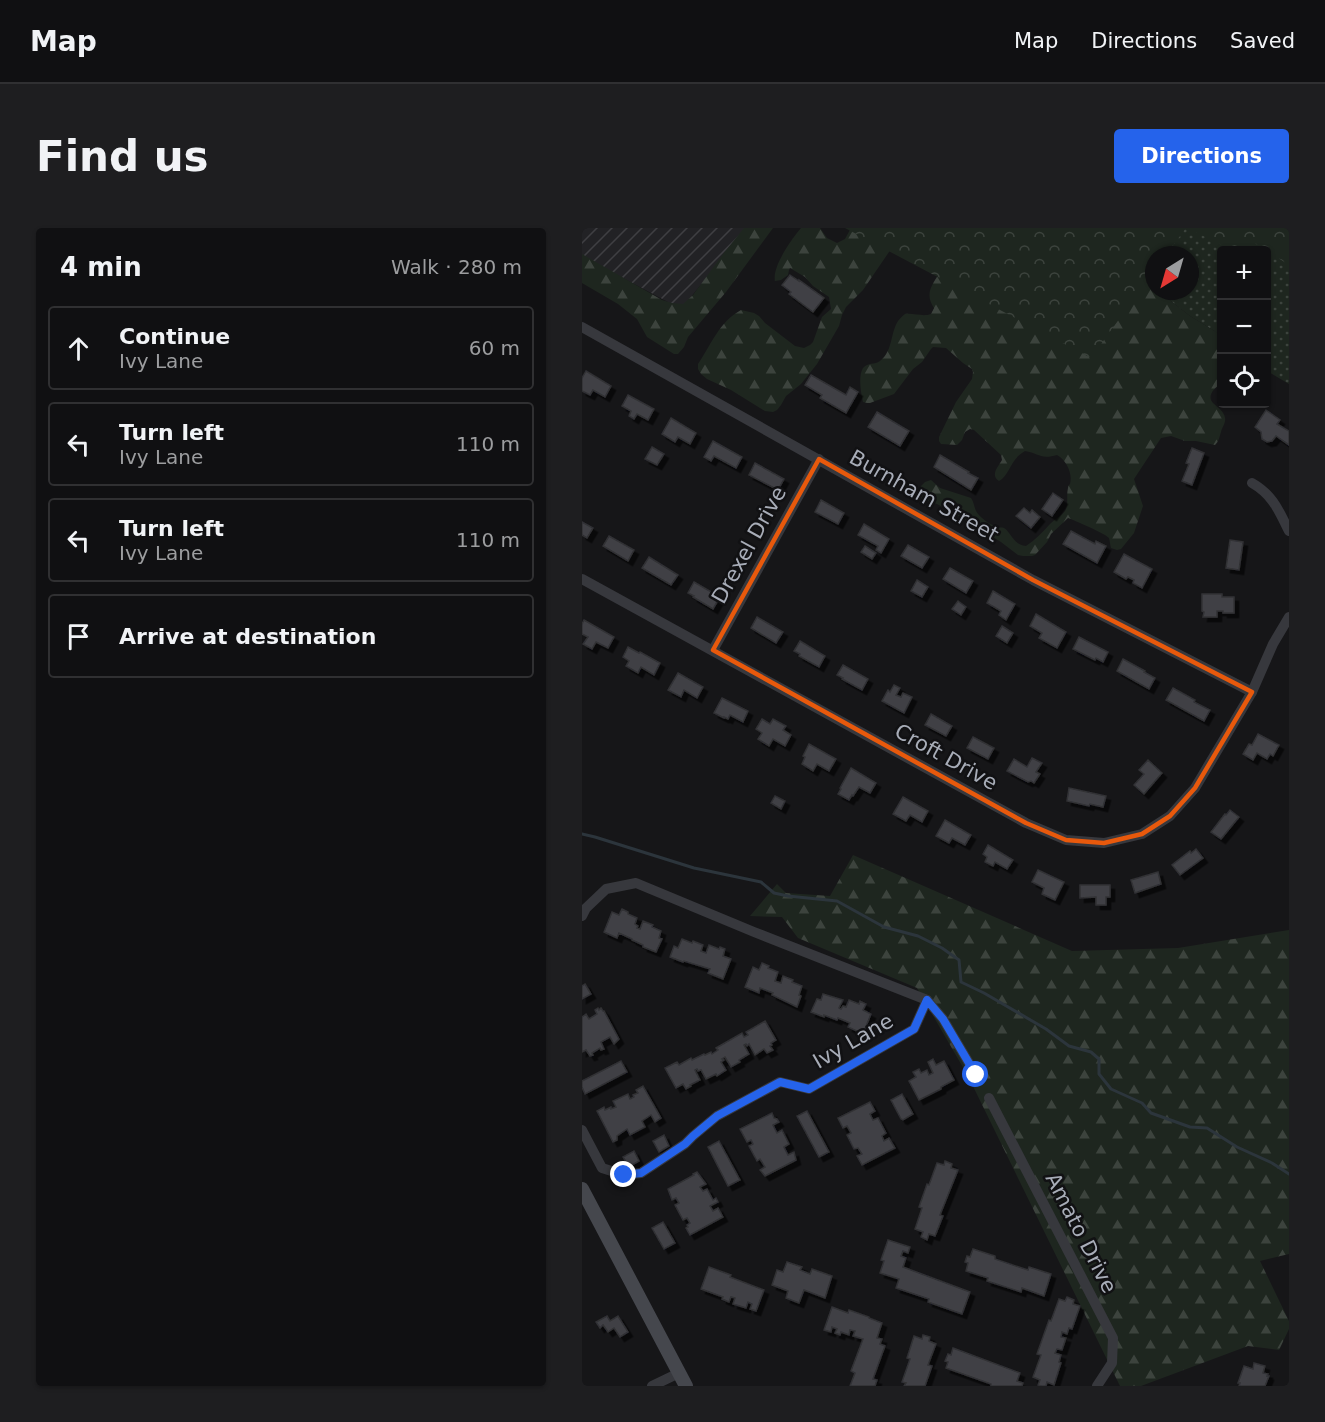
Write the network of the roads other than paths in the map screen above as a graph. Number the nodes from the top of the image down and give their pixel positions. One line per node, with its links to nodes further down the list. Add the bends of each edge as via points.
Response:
1 (582, 327): 2 (street, Burnham Street)
2 (819, 459): 7 (street, Drexel Drive); 8 (street, Burnham Street, via 1033,580)
3 (1252, 483): 4 (street, via 1274,502)
4 (1289, 531)
5 (582, 579): 7 (street, Croft Drive)
6 (1289, 617): 8 (street, Croft Drive)
7 (713, 650): 8 (street, Croft Drive, via 1026,824 1066,840 1104,843 1142,834 1170,816 1195,788)
8 (1252, 692)
9 (582, 916): 10 (street, Ivy Lane, via 606,889 636,883)
10 (927, 1000): 11 (street, via 943,1019); 13 (street, Ivy Lane, via 914,1029 809,1089 780,1082 717,1116 685,1144 641,1173 624,1175 602,1168)
11 (976, 1075)
12 (989, 1098): 18 (street, Amato Drive, via 1113,1338 1113,1363)
13 (582, 1130)
14 (582, 1189): 15 (main road)
15 (679, 1373): 16 (street); 17 (main road)
16 (652, 1386)
17 (686, 1386)
18 (1097, 1386)

